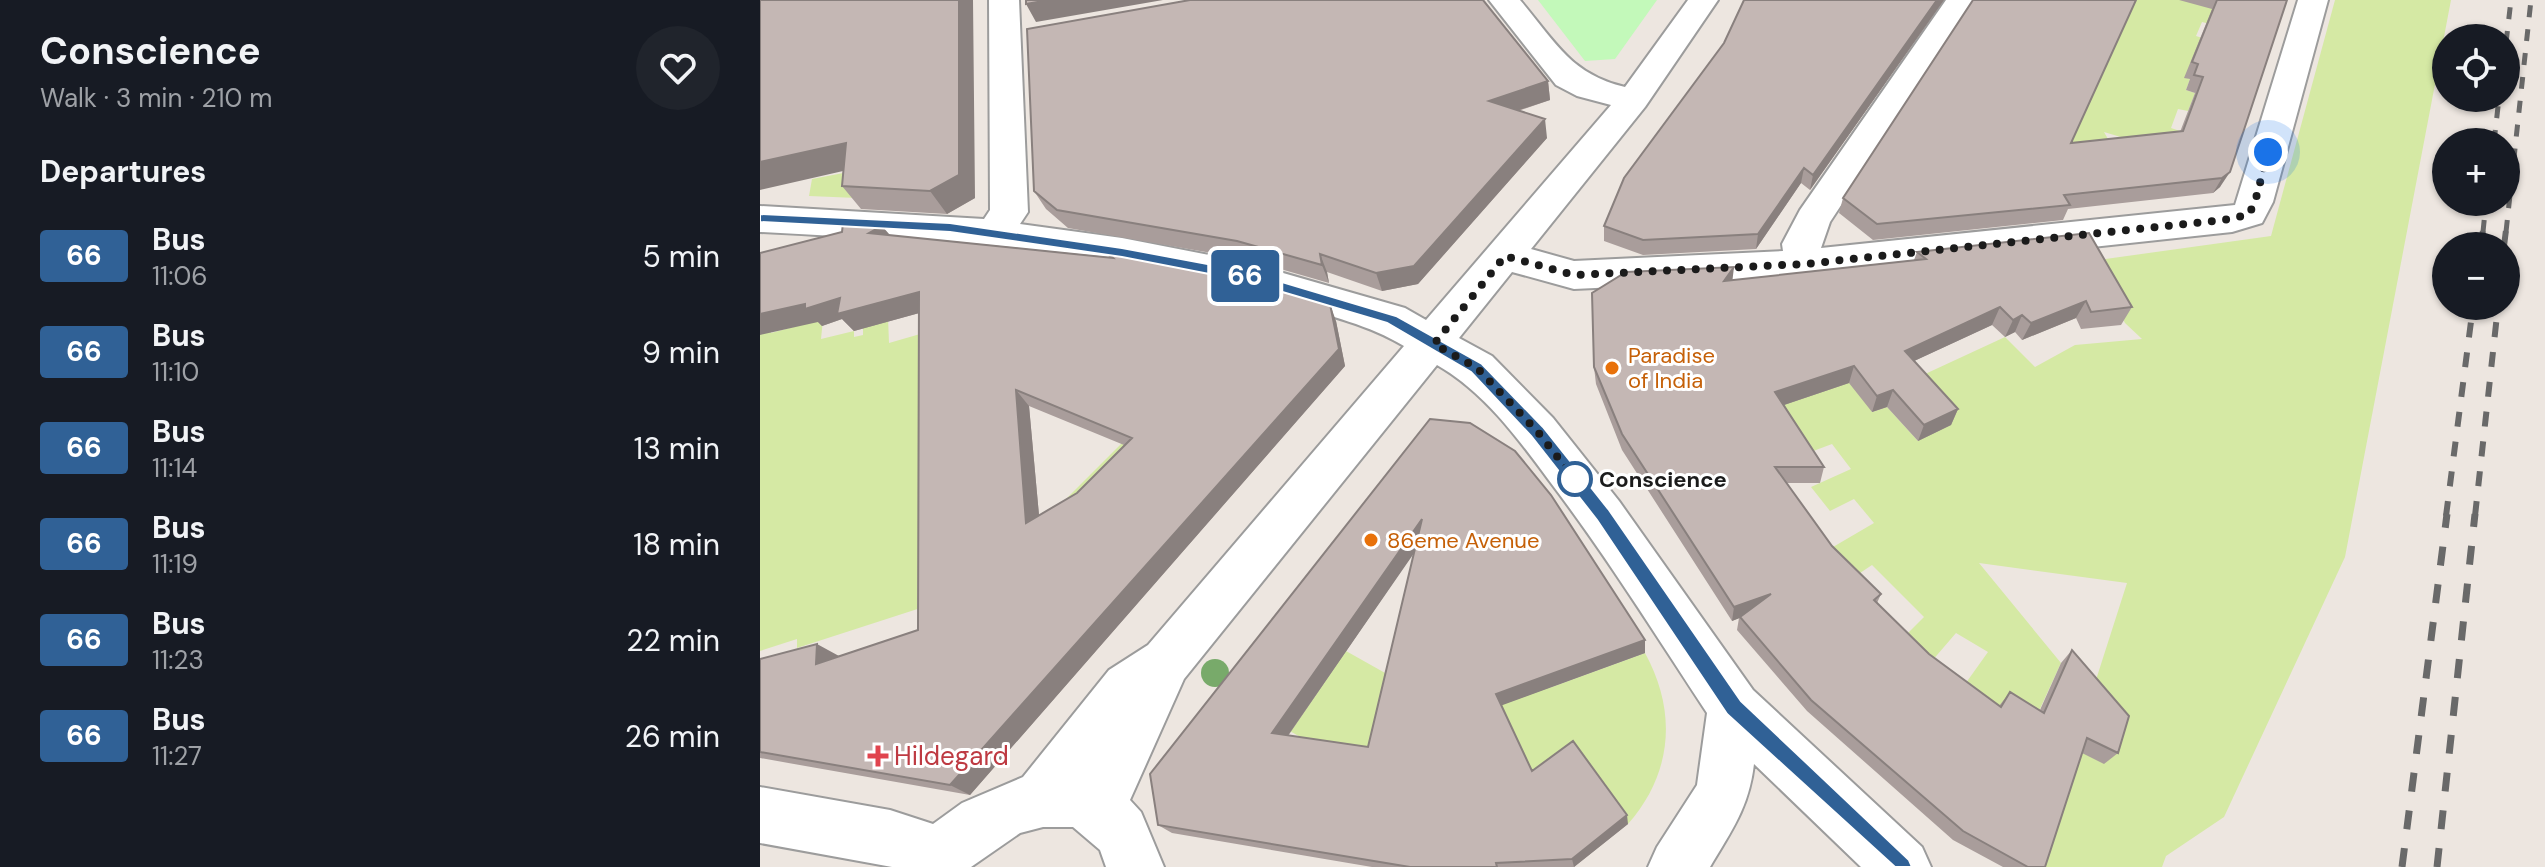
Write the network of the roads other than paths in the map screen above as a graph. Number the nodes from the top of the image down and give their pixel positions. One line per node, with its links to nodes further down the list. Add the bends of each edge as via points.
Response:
1 (1004, 0): 8 (street, via 1018,37 1009,212)
2 (1504, 0): 6 (street, via 1568,78)
3 (1703, 0): 6 (street)
4 (1961, 0): 10 (street, via 1813,219 1801,244)
5 (2313, 0): 10 (street, via 2249,214)
6 (1633, 100): 9 (street)
7 (760, 219): 8 (street)
8 (994, 233): 11 (street, via 1245,276 1391,319)
9 (1505, 256): 10 (street, via 1574,275); 11 (street)
10 (1805, 264)
11 (1434, 344): 12 (street); 13 (street, via 1477,368 1537,431 1603,515)
12 (1166, 662): 14 (street, via 1127,688); 15 (street)
13 (1734, 708): 19 (street, via 1723,794); 20 (street)
14 (1041, 798): 15 (street, via 1082,801); 17 (street, via 989,816)
15 (1099, 809): 18 (street, via 1122,832)
16 (760, 815): 17 (street, via 890,838)
17 (937, 861)
18 (1135, 867)
19 (1677, 867)
20 (1902, 867)

